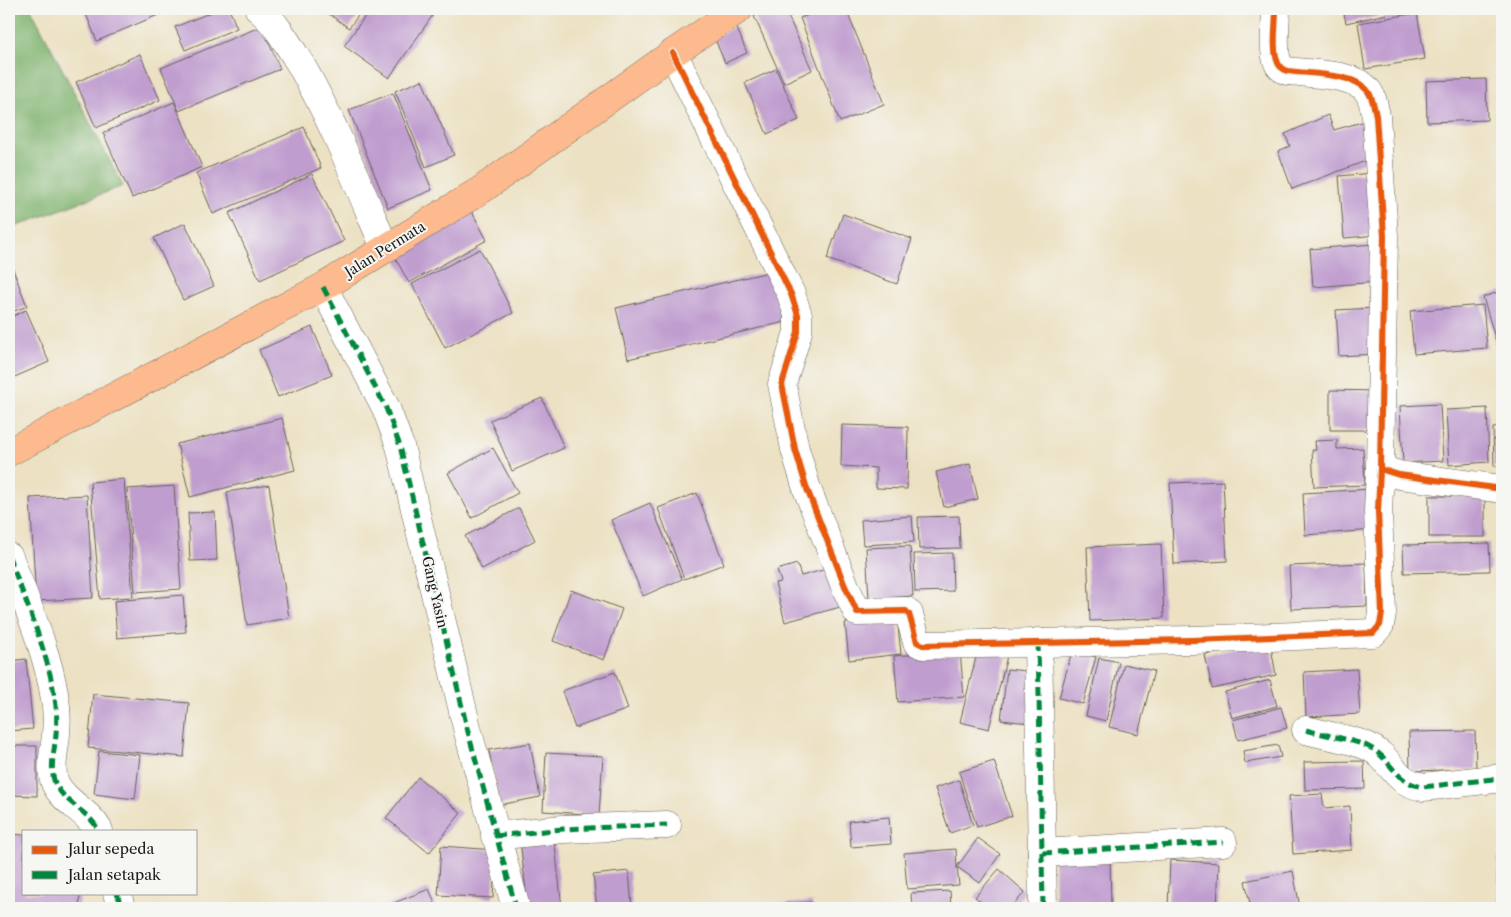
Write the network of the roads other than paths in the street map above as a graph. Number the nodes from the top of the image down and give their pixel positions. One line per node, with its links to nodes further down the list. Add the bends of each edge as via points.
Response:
1 (259, 9): 5 (street, via 284,37 319,96)
2 (739, 9): 4 (main road, Jalan Permata)
3 (1276, 9): 8 (street, via 1276,55 1281,68 1352,79 1367,89 1376,116 1384,236)
4 (673, 53): 5 (main road, Jalan Permata, via 482,190); 11 (street, via 791,294 798,315 798,332 782,384 807,489 855,610 906,611 917,642 923,645)
5 (385, 248): 6 (main road, Jalan Permata)
6 (323, 288): 7 (main road, Jalan Permata); 16 (street, Gang Yasin, via 386,408 400,446)
7 (9, 452)
8 (1380, 469): 9 (street, via 1399,475); 11 (street, via 1378,511 1382,612 1380,625 1373,634)
9 (1502, 489)
10 (9, 557): 15 (street, via 52,680 56,702 54,782)
11 (1038, 642): 18 (street)
12 (1306, 730): 13 (street, via 1367,746 1382,756 1410,785 1423,787)
13 (1502, 778)
14 (667, 825): 16 (street, via 563,829)
15 (98, 830)
16 (495, 836): 21 (street, Gang Yasin)
17 (1223, 842): 18 (street)
18 (1042, 853): 22 (street)
19 (117, 894): 20 (street)
20 (121, 908)
21 (516, 908)
22 (1042, 908)

